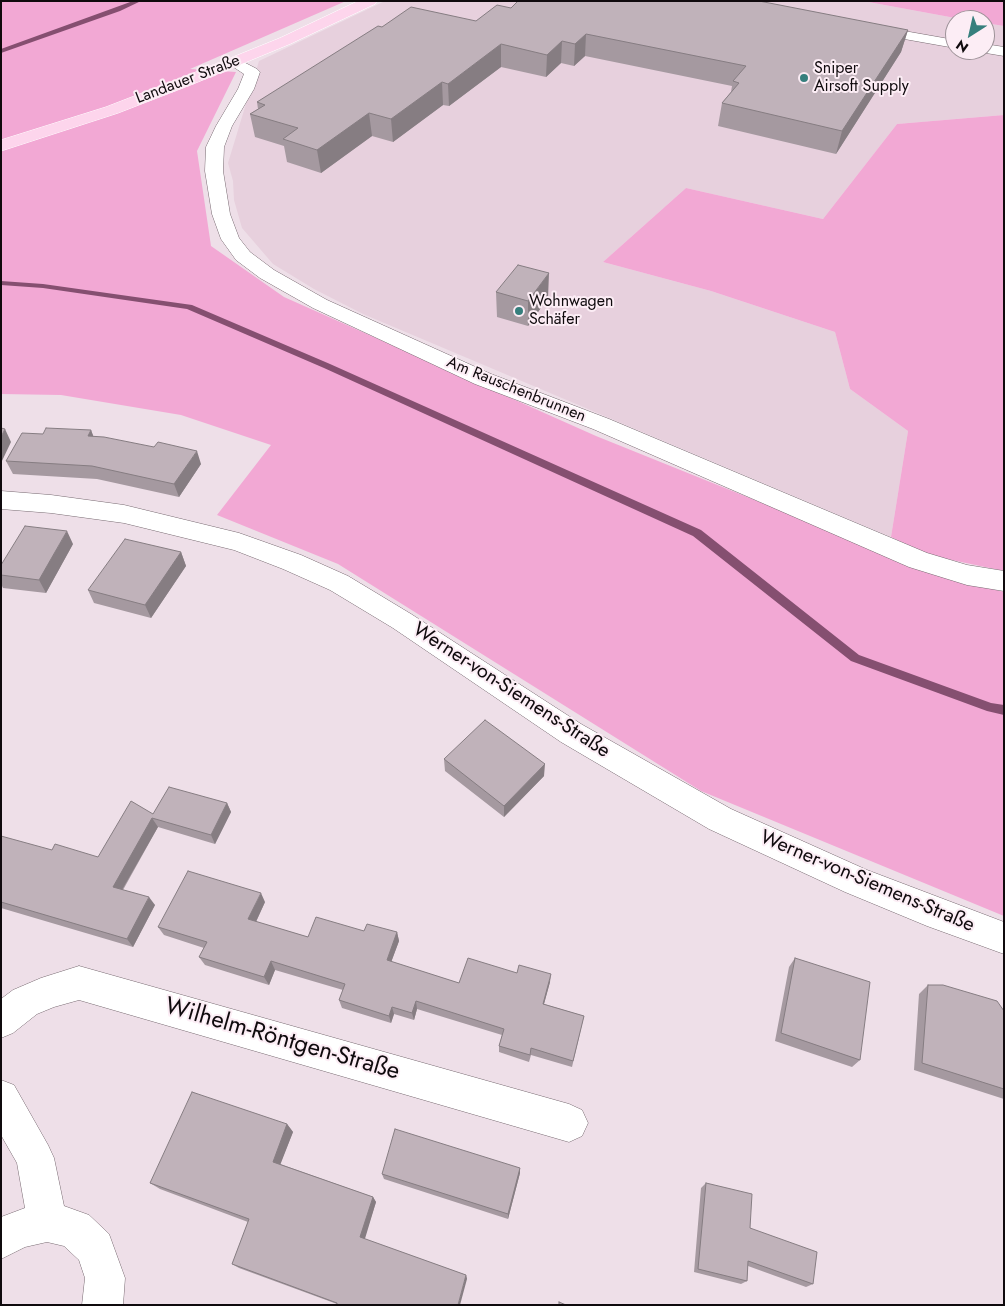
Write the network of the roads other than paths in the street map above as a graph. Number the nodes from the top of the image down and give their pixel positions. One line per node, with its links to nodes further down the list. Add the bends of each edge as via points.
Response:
1 (370, 1): 4 (main road, Landauer Straße)
2 (851, 26): 3 (street)
3 (945, 42)
4 (234, 62): 5 (main road, Landauer Straße, via 112,110); 7 (street, Am Rauschenbrunnen, via 252,72 215,147 214,171 221,214 230,240 243,256 267,274 320,304 474,375 601,424 918,560 967,575)
5 (1, 146)
6 (1, 500): 8 (street, Werner-von-Siemens-Straße, via 124,514 239,542 292,562 339,583 394,616 571,733 720,819 865,884)
7 (1004, 581)
8 (1004, 938)
9 (1, 1021): 11 (street, Wilhelm-Röntgen-Straße, via 25,1002 79,983)
10 (1, 1098): 12 (street, via 36,1158)
11 (569, 1123)
12 (47, 1222): 13 (street, via 18,1229); 14 (street, via 75,1229 95,1248 105,1278)
13 (1, 1239)
14 (102, 1305)

